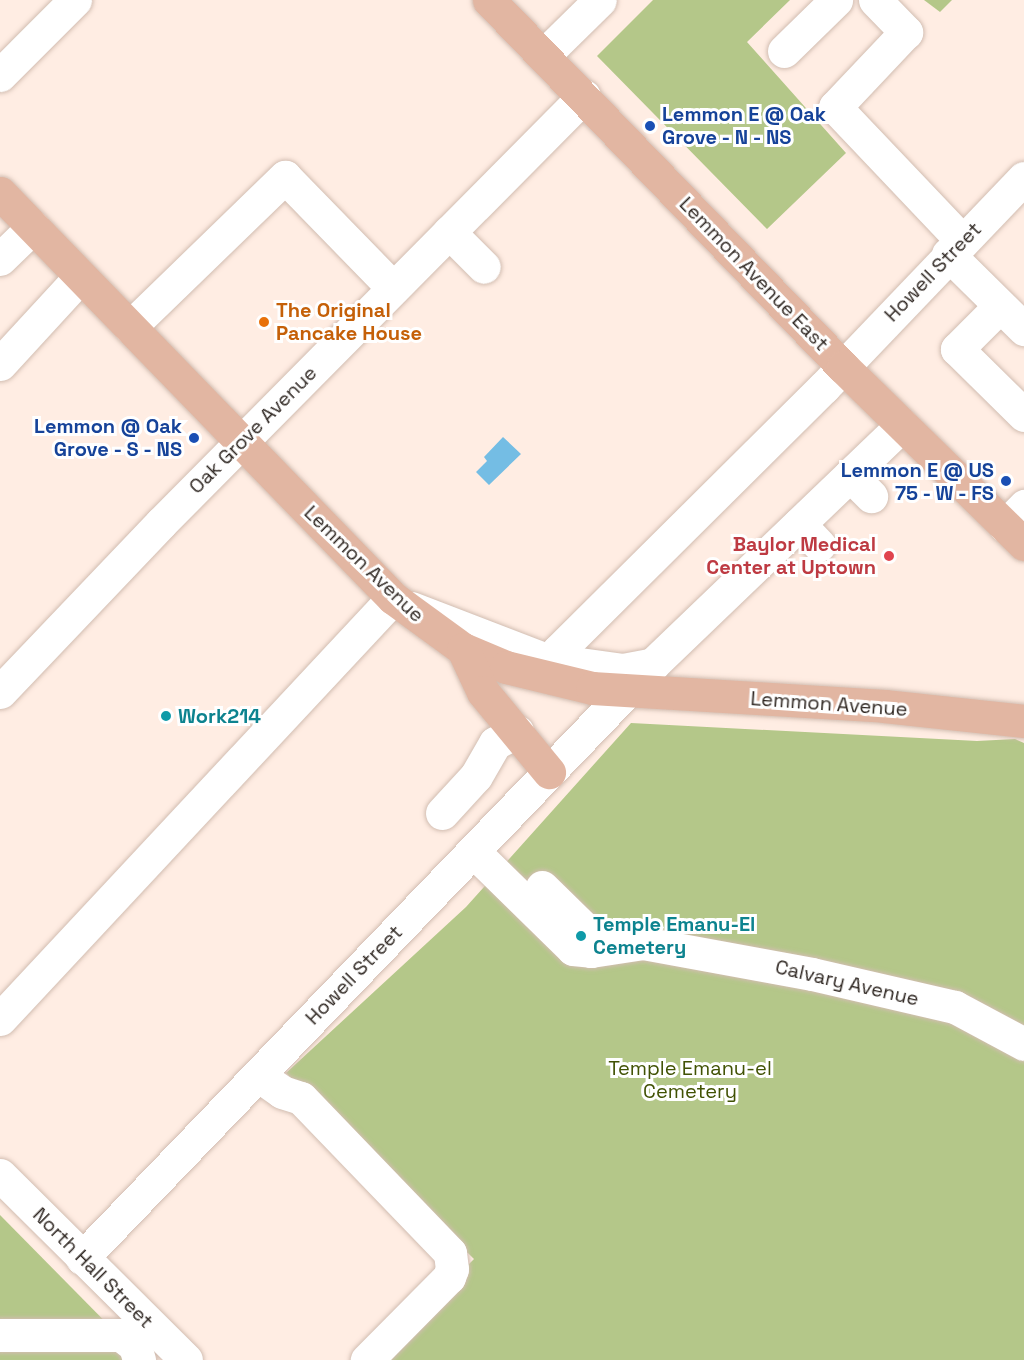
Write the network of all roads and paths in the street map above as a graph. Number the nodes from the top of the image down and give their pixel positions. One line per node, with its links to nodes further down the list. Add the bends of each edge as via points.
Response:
1 (75, 0): 8 (street)
2 (489, 0): 7 (main road, Lemmon Avenue East)
3 (600, 0): 7 (street)
4 (836, 0): 6 (street)
5 (874, 0): 14 (street, via 906,32 835,107)
6 (784, 51)
7 (544, 55): 9 (main road, Lemmon Avenue East)
8 (0, 75)
9 (584, 96): 13 (street, Oak Grove Avenue); 23 (main road, Lemmon Avenue East)
10 (1024, 178): 14 (street, Howell Street)
11 (0, 193): 12 (main road, Lemmon Avenue)
12 (33, 227): 15 (street); 17 (main road, Lemmon Avenue)
13 (449, 232): 16 (street); 18 (street, Oak Grove Avenue)
14 (955, 248): 19 (street); 23 (street, Howell Street)
15 (0, 260)
16 (484, 267)
17 (80, 277): 20 (main road, Lemmon Avenue); 22 (street)
18 (393, 288): 20 (street, via 285,177); 26 (street, Oak Grove Avenue)
19 (1000, 306): 21 (street); 24 (street, via 957,349)
20 (130, 327): 26 (main road, Lemmon Avenue)
21 (1024, 329)
22 (0, 364)
23 (843, 367): 25 (main road, Lemmon Avenue East); 30 (street, Howell Street, via 558,651)
24 (1024, 415)
25 (902, 425): 27 (main road, Lemmon Avenue East); 30 (street, via 860,485 809,534 653,664 623,670)
26 (242, 441): 28 (main road, Lemmon Avenue); 31 (street, Oak Grove Avenue)
27 (1018, 525)
28 (398, 602): 29 (main road, Lemmon Avenue); 30 (street); 38 (street)
29 (463, 649): 32 (main road, Lemmon Avenue, via 544,679); 34 (main road, via 483,692)
30 (554, 660)
31 (0, 692)
32 (626, 692): 33 (main road, Lemmon Avenue, via 884,706); 35 (street, Howell Street)
33 (1024, 721)
34 (517, 732): 35 (main road); 36 (street, via 495,743 476,776)
35 (549, 772): 37 (street, Howell Street)
36 (442, 813)
37 (480, 843): 39 (street, Calvary Avenue, via 573,950 643,943 812,974 955,1007); 40 (street, Howell Street)
38 (0, 1018)
39 (1024, 1044)
40 (258, 1074): 42 (street, Howell Street); 44 (street, via 282,1092 301,1098 450,1253 449,1277)
41 (0, 1175): 42 (street, North Hall Street)
42 (82, 1257): 46 (street, North Hall Street)
43 (0, 1335): 45 (street, via 121,1335 135,1346)
44 (369, 1357)
45 (139, 1360)
46 (186, 1360)

